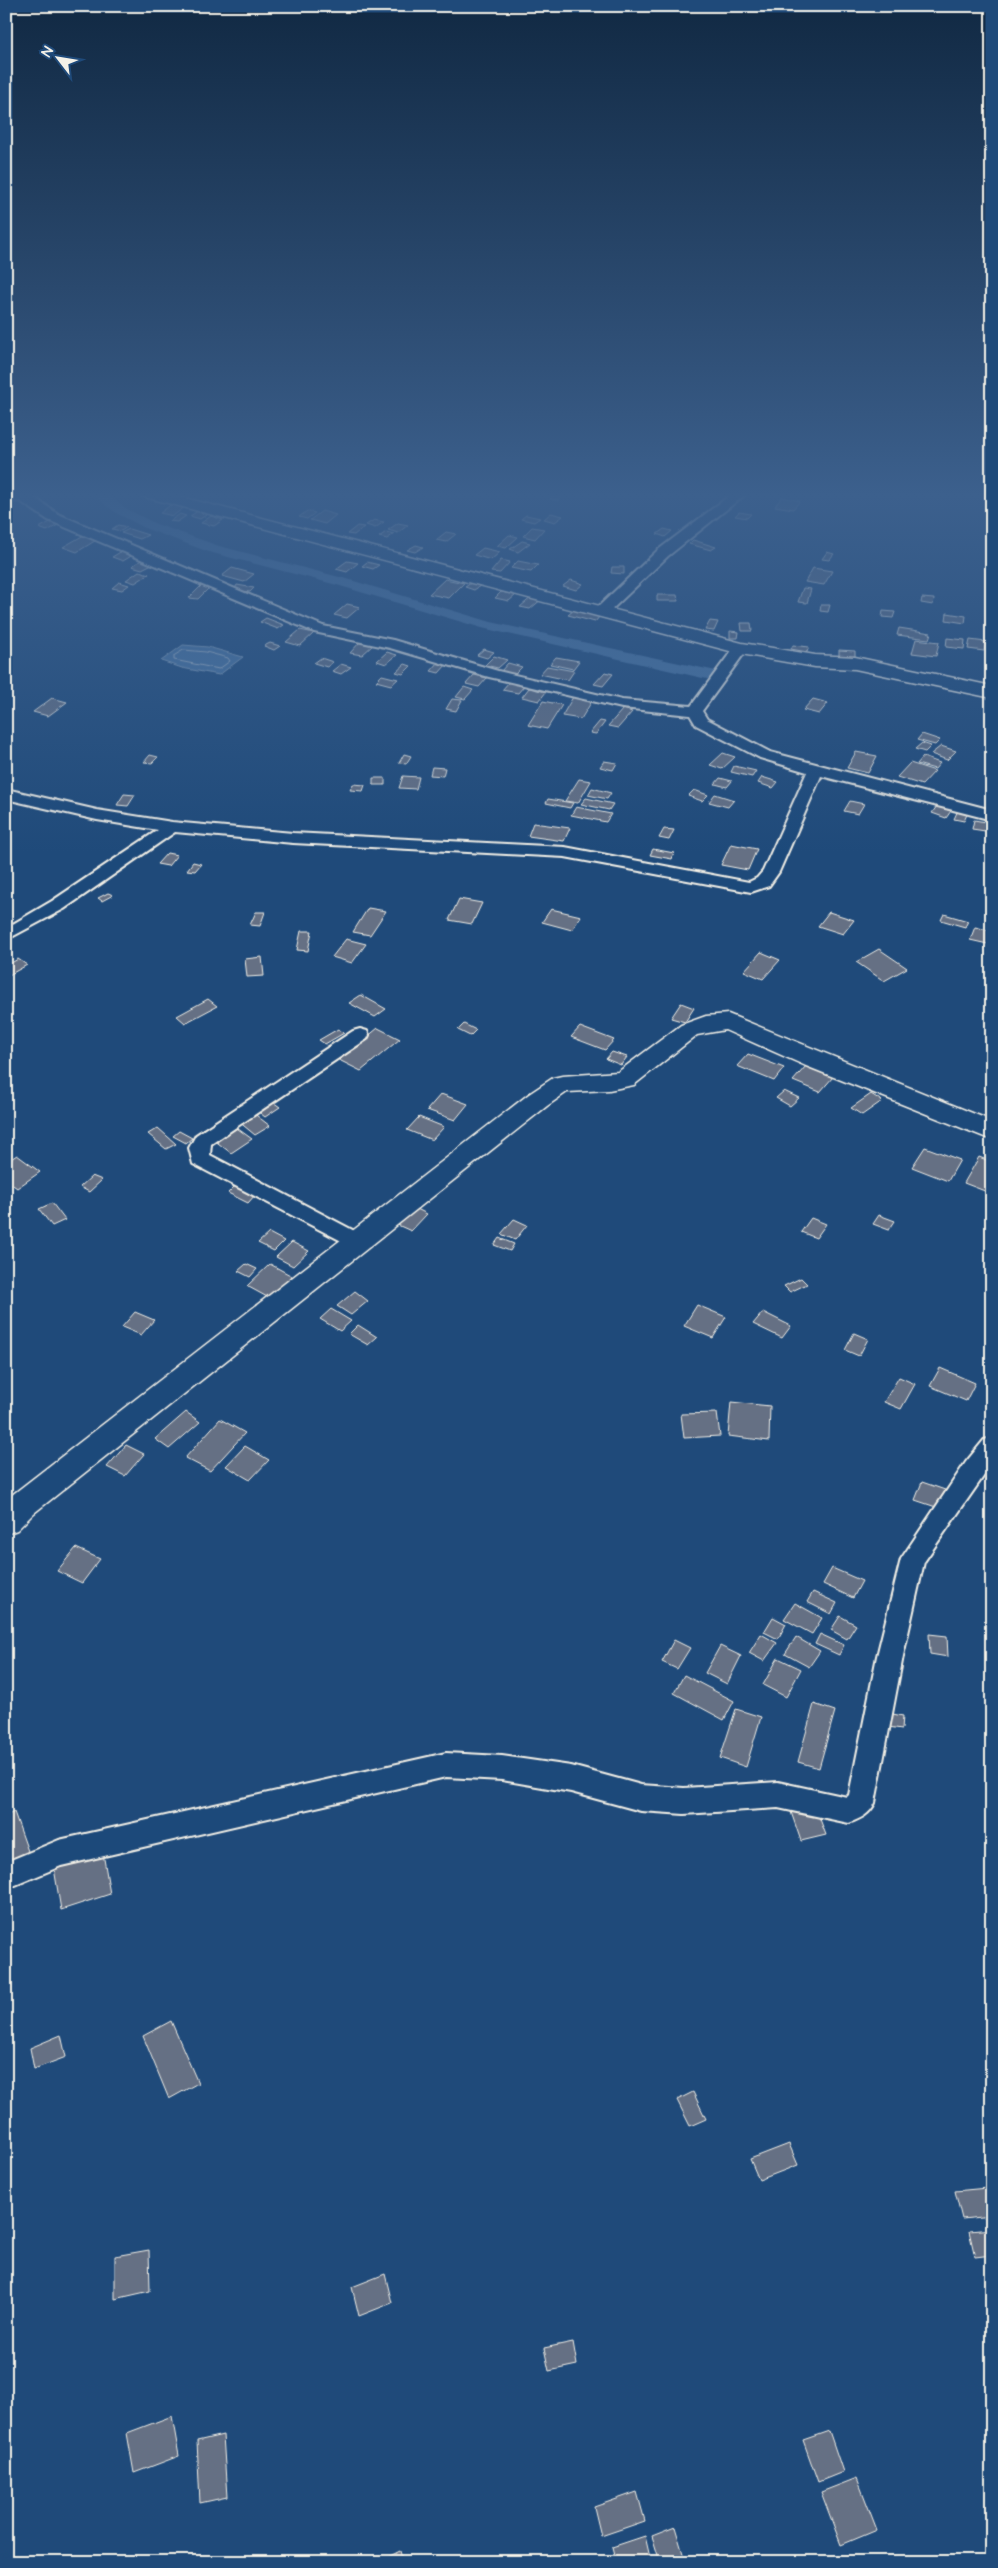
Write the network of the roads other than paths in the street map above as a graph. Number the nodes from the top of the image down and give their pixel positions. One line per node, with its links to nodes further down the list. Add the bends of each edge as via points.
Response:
1 (281, 613): 5 (street, via 319,629 392,644 494,674 622,704)
2 (609, 613): 3 (street)
3 (741, 648): 4 (street, via 873,666); 5 (street)
4 (992, 692)
5 (695, 711): 6 (street, via 700,722 756,750)
6 (816, 770): 8 (street); 9 (street, via 771,872 763,882 751,887 565,852 292,838)
7 (6, 794): 9 (street, via 96,815)
8 (992, 815)
9 (172, 827): 10 (street, via 58,905)
10 (6, 935)
11 (360, 1035): 13 (street, via 203,1140 199,1148 200,1159)
12 (992, 1131): 13 (street, via 728,1022 706,1024 689,1030 625,1079 562,1084)
13 (358, 1241): 15 (street, via 23,1504)
14 (992, 1447): 16 (street, via 913,1559 890,1656 862,1803 849,1810 778,1795 684,1801 642,1798 571,1779 502,1768 446,1765 59,1853)
15 (6, 1521)
16 (6, 1876)

